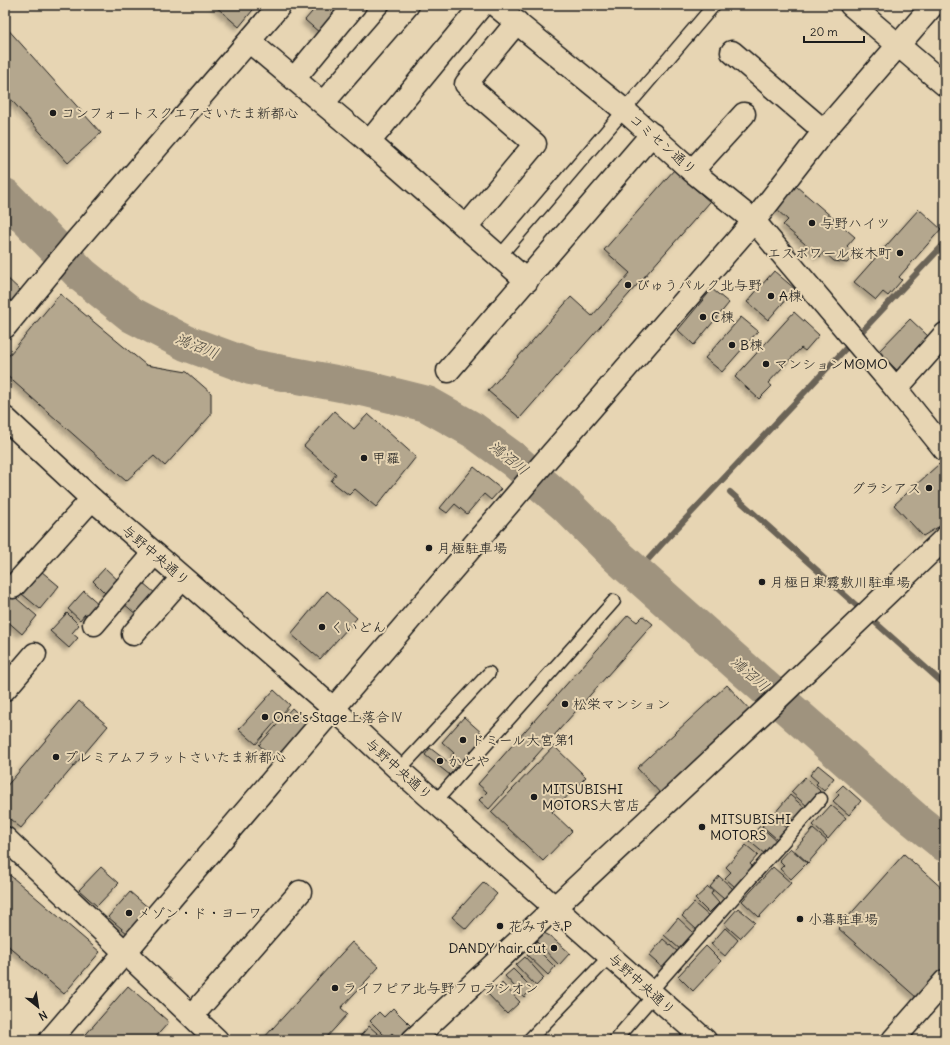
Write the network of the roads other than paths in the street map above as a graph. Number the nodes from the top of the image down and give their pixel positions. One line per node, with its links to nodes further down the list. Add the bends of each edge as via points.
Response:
1 (280, 5): 10 (street)
2 (355, 5): 13 (street)
3 (408, 5): 15 (street)
4 (482, 5): 20 (street)
5 (495, 5): 9 (street, コミセン通り)
6 (714, 5): 16 (lane)
7 (851, 5): 11 (street)
8 (933, 5): 11 (street)
9 (517, 22): 16 (street, コミセン通り); 23 (street, via 466,84 535,144)
10 (250, 42): 13 (street); 26 (street, via 76,242)
11 (899, 46): 14 (street); 18 (street)
12 (732, 52): 18 (street)
13 (294, 79): 15 (street)
14 (945, 85)
15 (323, 104): 20 (street)
16 (624, 110): 19 (street, コミセン通り); 24 (lane)
17 (744, 114): 21 (street)
18 (824, 132): 22 (street)
19 (652, 134): 21 (street, コミセン通り); 25 (street)
20 (369, 142): 23 (street)
21 (692, 171): 22 (street, コミセン通り)
22 (754, 221): 29 (street, コミセン通り); 43 (street, via 542,464)
23 (466, 227): 24 (street)
24 (499, 256): 25 (street)
25 (527, 280): 28 (street)
26 (5, 328)
27 (945, 334): 29 (street)
28 (448, 371)
29 (896, 389): 31 (street, コミセン通り)
30 (5, 418): 32 (street, 与野中央通り)
31 (945, 450)
32 (92, 499): 34 (street, 与野中央通り); 36 (street)
33 (945, 538): 49 (street, via 791,687)
34 (154, 554): 35 (street, 与野中央通り); 38 (street)
35 (182, 578): 39 (street); 43 (street, 与野中央通り)
36 (13, 587)
37 (614, 601): 46 (lane)
38 (94, 624)
39 (133, 634)
40 (35, 654): 42 (street)
41 (488, 673): 44 (lane)
42 (5, 689)
43 (334, 709): 44 (street, 与野中央通り); 50 (street)
44 (400, 770): 46 (street, 与野中央通り)
45 (821, 799): 53 (lane)
46 (435, 802): 49 (street, 与野中央通り)
47 (5, 838): 50 (street)
48 (300, 892): 54 (street)
49 (555, 907): 51 (street, 与野中央通り); 58 (street)
50 (124, 952): 54 (street); 56 (street)
51 (610, 956): 53 (street, 与野中央通り); 59 (lane)
52 (945, 981): 61 (street)
53 (652, 994): 55 (street, 与野中央通り); 60 (lane)
54 (192, 1016): 57 (street)
55 (698, 1038)
56 (50, 1040)
57 (218, 1040)
58 (413, 1040)
59 (529, 1040)
60 (615, 1040)
61 (893, 1040)

